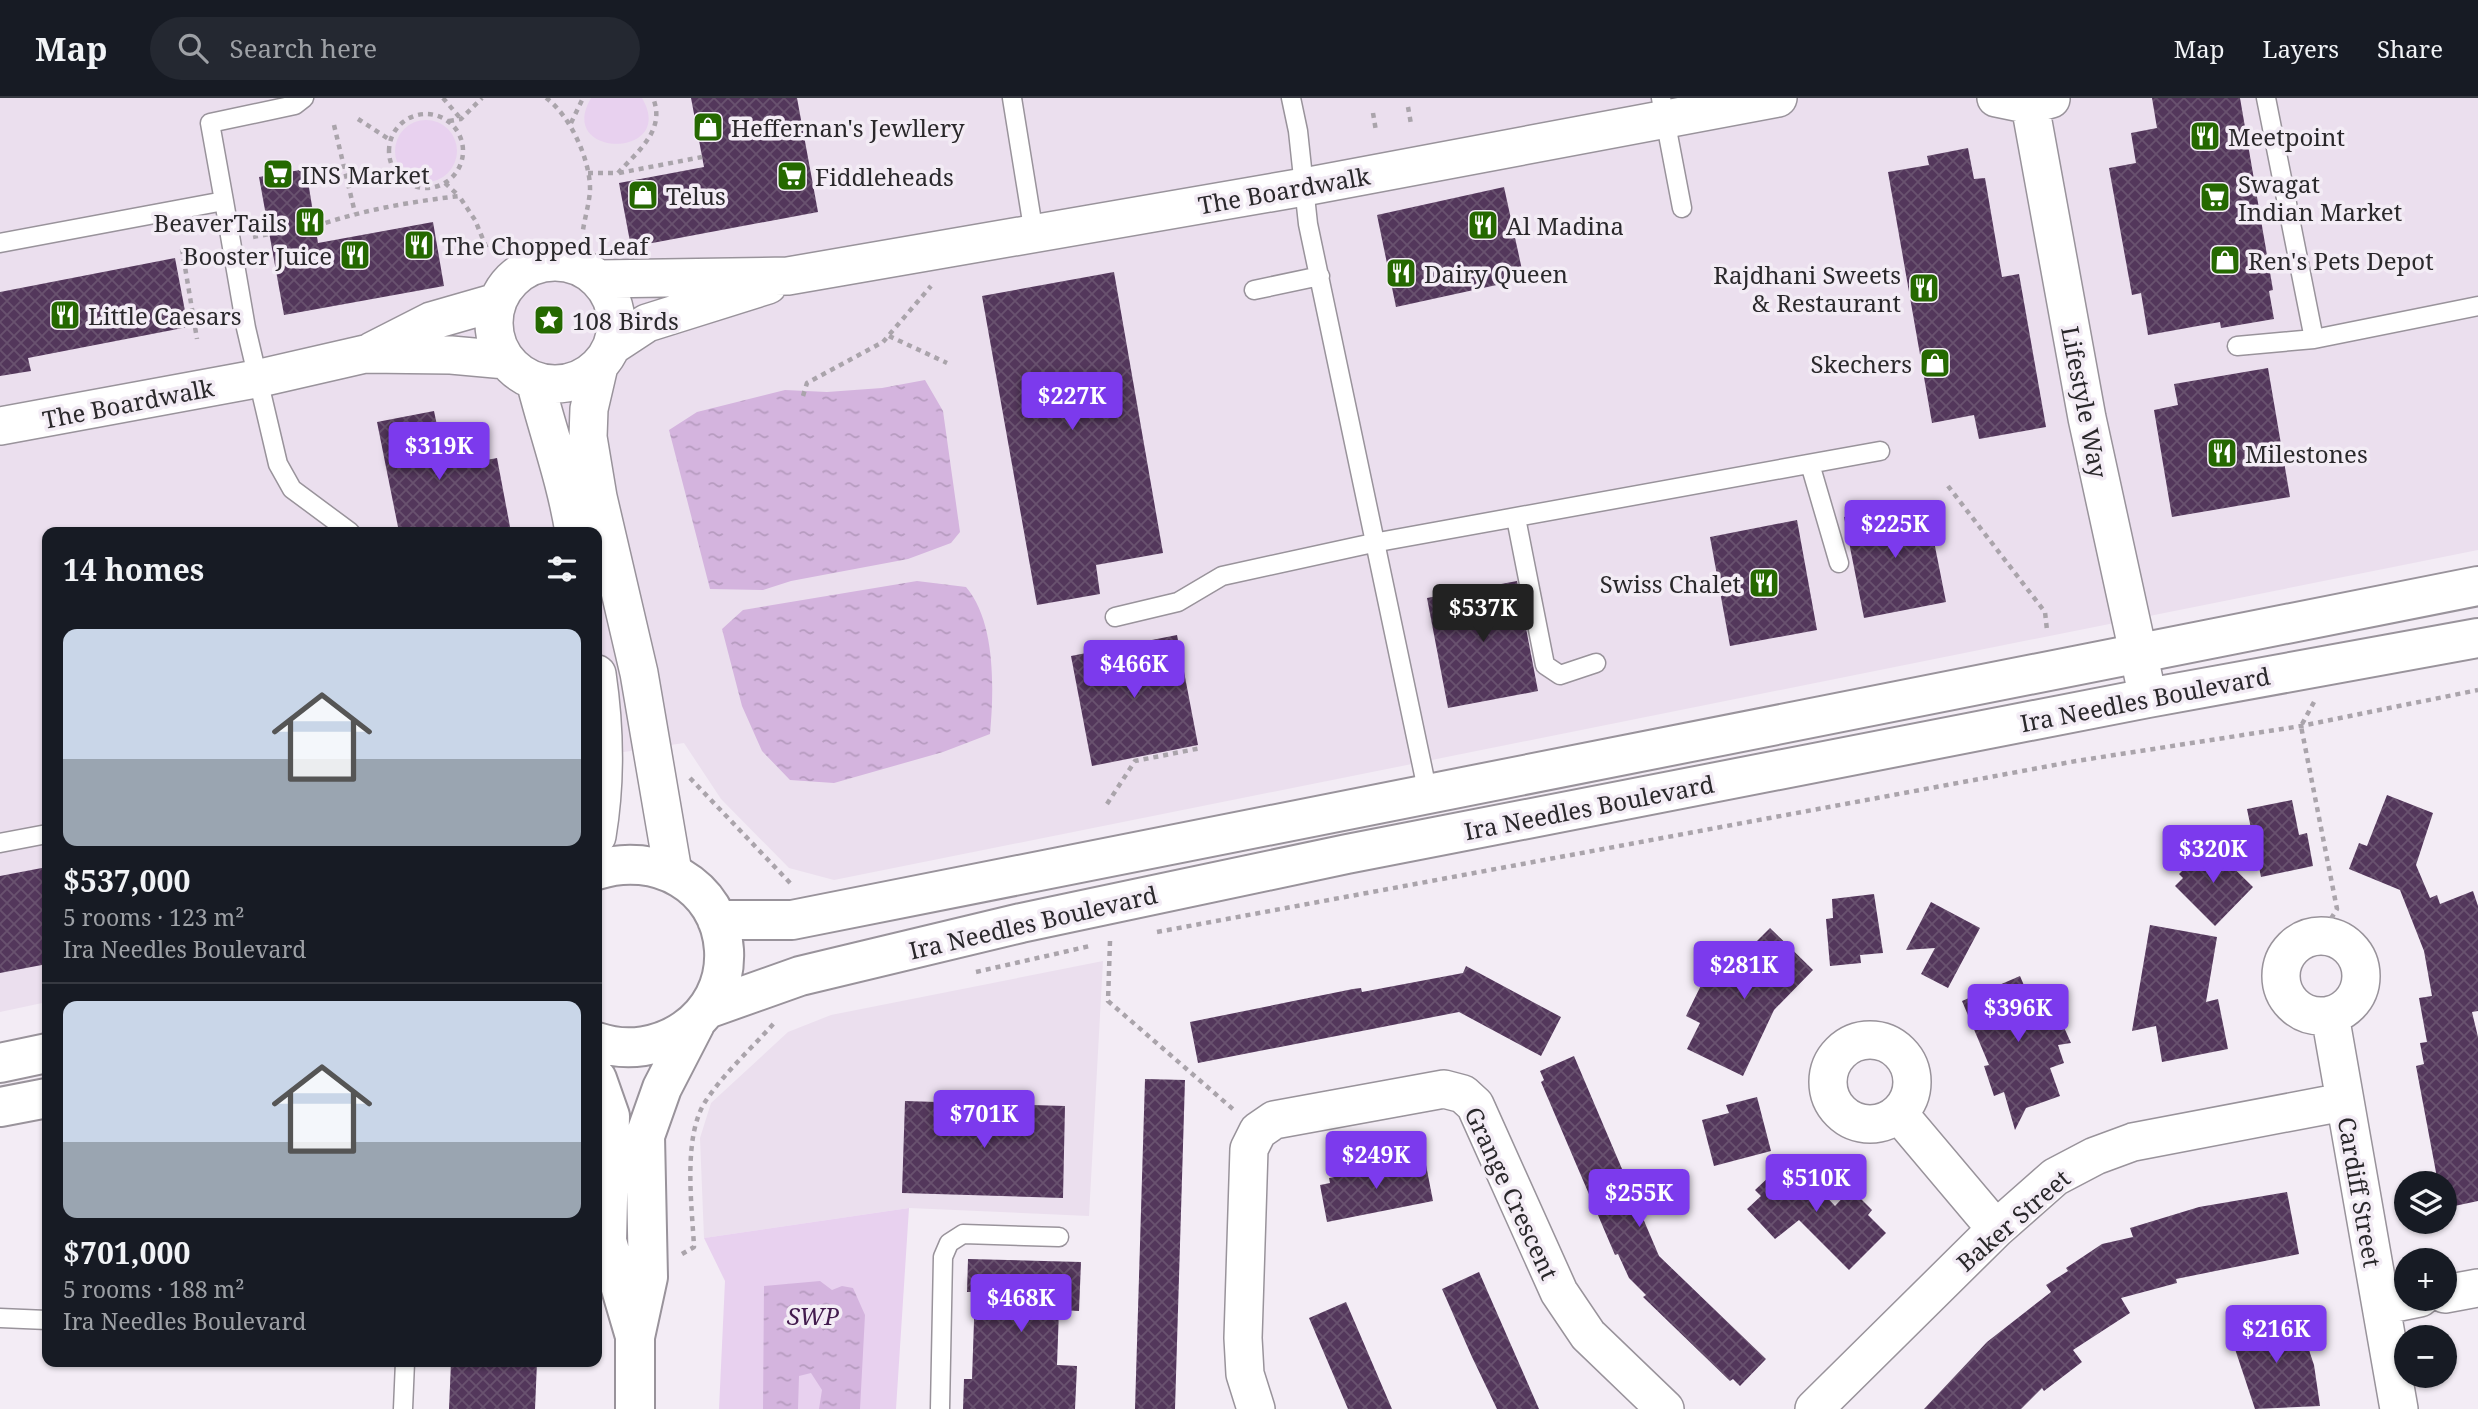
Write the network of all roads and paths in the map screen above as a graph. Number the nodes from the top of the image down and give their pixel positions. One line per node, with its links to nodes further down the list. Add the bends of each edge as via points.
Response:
1 (304, 98): 33 (lane, via 295,105 210,122)
2 (443, 98): 18 (path)
3 (481, 98): 18 (path)
4 (546, 98): 13 (path)
5 (563, 98): 13 (path)
6 (583, 98): 20 (path)
7 (653, 98): 29 (path, via 657,117 653,134)
8 (1012, 98): 39 (lane)
9 (1291, 98): 31 (lane)
10 (1779, 98): 15 (street, The Boardwalk)
11 (2266, 98): 53 (lane)
12 (2026, 100): 75 (street, Lifestyle Way)
13 (559, 107): 20 (path)
14 (1408, 107): 21 (path)
15 (1663, 108): 31 (street, The Boardwalk); 34 (lane)
16 (1373, 113): 23 (path)
17 (358, 119): 26 (path)
18 (461, 119): 19 (path)
19 (448, 121): 26 (path, via 414,116 404,121); 30 (path, via 463,152 454,175)
20 (571, 123): 28 (path)
21 (1411, 124)
22 (334, 125): 35 (path)
23 (1376, 131)
24 (820, 134): 25 (path)
25 (804, 138)
26 (390, 140): 30 (path, via 391,165 398,176 420,188)
27 (702, 157): 29 (path)
28 (588, 173): 29 (path); 37 (path, via 590,191)
29 (618, 173)
30 (445, 183): 32 (path)
31 (1304, 187): 39 (street, The Boardwalk); 45 (lane)
32 (459, 196): 35 (path); 43 (path)
33 (224, 201): 41 (lane); 59 (lane)
34 (1682, 208)
35 (355, 213): 36 (path)
36 (316, 226)
37 (583, 230)
38 (270, 234): 40 (path)
39 (1034, 234): 44 (street, The Boardwalk)
40 (252, 237)
41 (0, 243)
42 (182, 249): 52 (path)
43 (487, 249)
44 (788, 276): 46 (street, The Boardwalk); 56 (street, The Boardwalk, via 751,293 647,323)
45 (1320, 276): 48 (lane); 69 (lane)
46 (598, 279): 49 (street, via 575,265 547,262 514,277); 56 (street, via 615,310 615,334)
47 (933, 284): 51 (path)
48 (1254, 290)
49 (497, 302): 55 (street, The Boardwalk, via 431,321); 57 (street, via 496,342)
50 (2478, 306): 53 (lane)
51 (889, 336): 58 (path); 61 (path, via 807,383)
52 (197, 339)
53 (2314, 339): 54 (lane)
54 (2237, 346)
55 (365, 354): 57 (street, The Boardwalk); 59 (street, The Boardwalk)
56 (605, 356): 60 (street, via 578,380); 90 (street, via 589,409 588,437 639,674)
57 (506, 360): 60 (street)
58 (947, 363)
59 (256, 379): 62 (street, The Boardwalk); 67 (lane, via 278,464 292,489)
60 (536, 381): 68 (street)
61 (803, 396)
62 (0, 426)
63 (1880, 451): 64 (lane)
64 (1810, 464): 66 (lane); 70 (lane)
65 (1948, 486): 73 (path, via 2045,612)
66 (1516, 518): 69 (lane); 76 (lane, via 1545,665 1560,675)
67 (343, 527)
68 (573, 527)
69 (1373, 543): 72 (lane, via 1222,576 1178,602); 84 (lane)
70 (1839, 563)
71 (2478, 586): 75 (main road, Ira Needles Boulevard)
72 (1115, 617)
73 (2047, 629)
74 (2478, 638): 77 (main road, Ira Needles Boulevard)
75 (2137, 652): 79 (street, Lifestyle Way); 84 (main road, Ira Needles Boulevard)
76 (1596, 663)
77 (2336, 664): 79 (main road, Ira Needles Boulevard); 81 (path)
78 (2478, 690): 81 (path)
79 (2148, 698): 99 (main road, Ira Needles Boulevard, via 1360,851 1021,923 800,976)
80 (602, 706): 86 (street)
81 (2301, 726): 93 (path, via 2076,761); 94 (path, via 2337,909)
82 (1202, 748): 85 (path, via 1135,761)
83 (687, 775): 91 (path)
84 (1428, 794): 92 (main road, Ira Needles Boulevard, via 792,920)
85 (1107, 804)
86 (602, 805)
87 (42, 835): 88 (lane)
88 (0, 843)
89 (602, 868): 90 (main road, via 646,863)
90 (673, 872): 92 (main road, via 706,900)
91 (797, 889)
92 (717, 920): 99 (main road, via 724,950 720,981)
93 (1151, 933)
94 (2321, 935): 98 (street, via 2350,947 2362,978 2347,1007); 98 (street, via 2292,947 2281,967 2281,982 2292,1005 2304,1013)
95 (1124, 938): 96 (path)
96 (1110, 941): 97 (path); 109 (path, via 1108,1001)
97 (973, 972)
98 (2330, 1015): 106 (street, Cardiff Street)
99 (701, 1016): 101 (main road, Ira Needles Boulevard, via 671,1040 643,1048); 119 (main road, via 662,1088 645,1136 648,1277)
100 (786, 1016): 112 (path, via 776,1021 706,1099 695,1124)
101 (602, 1044)
102 (42, 1054): 103 (main road)
103 (0, 1063)
104 (602, 1093): 119 (main road, via 610,1116 607,1241)
105 (42, 1099): 107 (main road)
106 (2343, 1102): 110 (street, Baker Street, via 2133,1142 2095,1156 2055,1177); 116 (street, Cardiff Street)
107 (0, 1107)
108 (1899, 1114): 110 (street)
109 (1258, 1130): 124 (street, via 1249,1149 1243,1338 1245,1374); 125 (street, Grange Crescent, via 1274,1120 1431,1091 1463,1094 1475,1104 1559,1292 1588,1335)
110 (1996, 1230): 126 (street, Baker Street)
111 (1059, 1237): 123 (lane, via 963,1234 949,1243 943,1257)
112 (694, 1247)
113 (2478, 1289): 114 (street)
114 (2457, 1292)
115 (2394, 1303): 116 (street)
116 (2381, 1306): 127 (street, Cardiff Street)
117 (0, 1318): 118 (lane)
118 (42, 1320)
119 (635, 1337): 122 (main road)
120 (405, 1367): 121 (lane)
121 (403, 1409)
122 (635, 1409)
123 (940, 1409)
124 (1256, 1409)
125 (1665, 1409)
126 (1814, 1409)
127 (2399, 1409)

